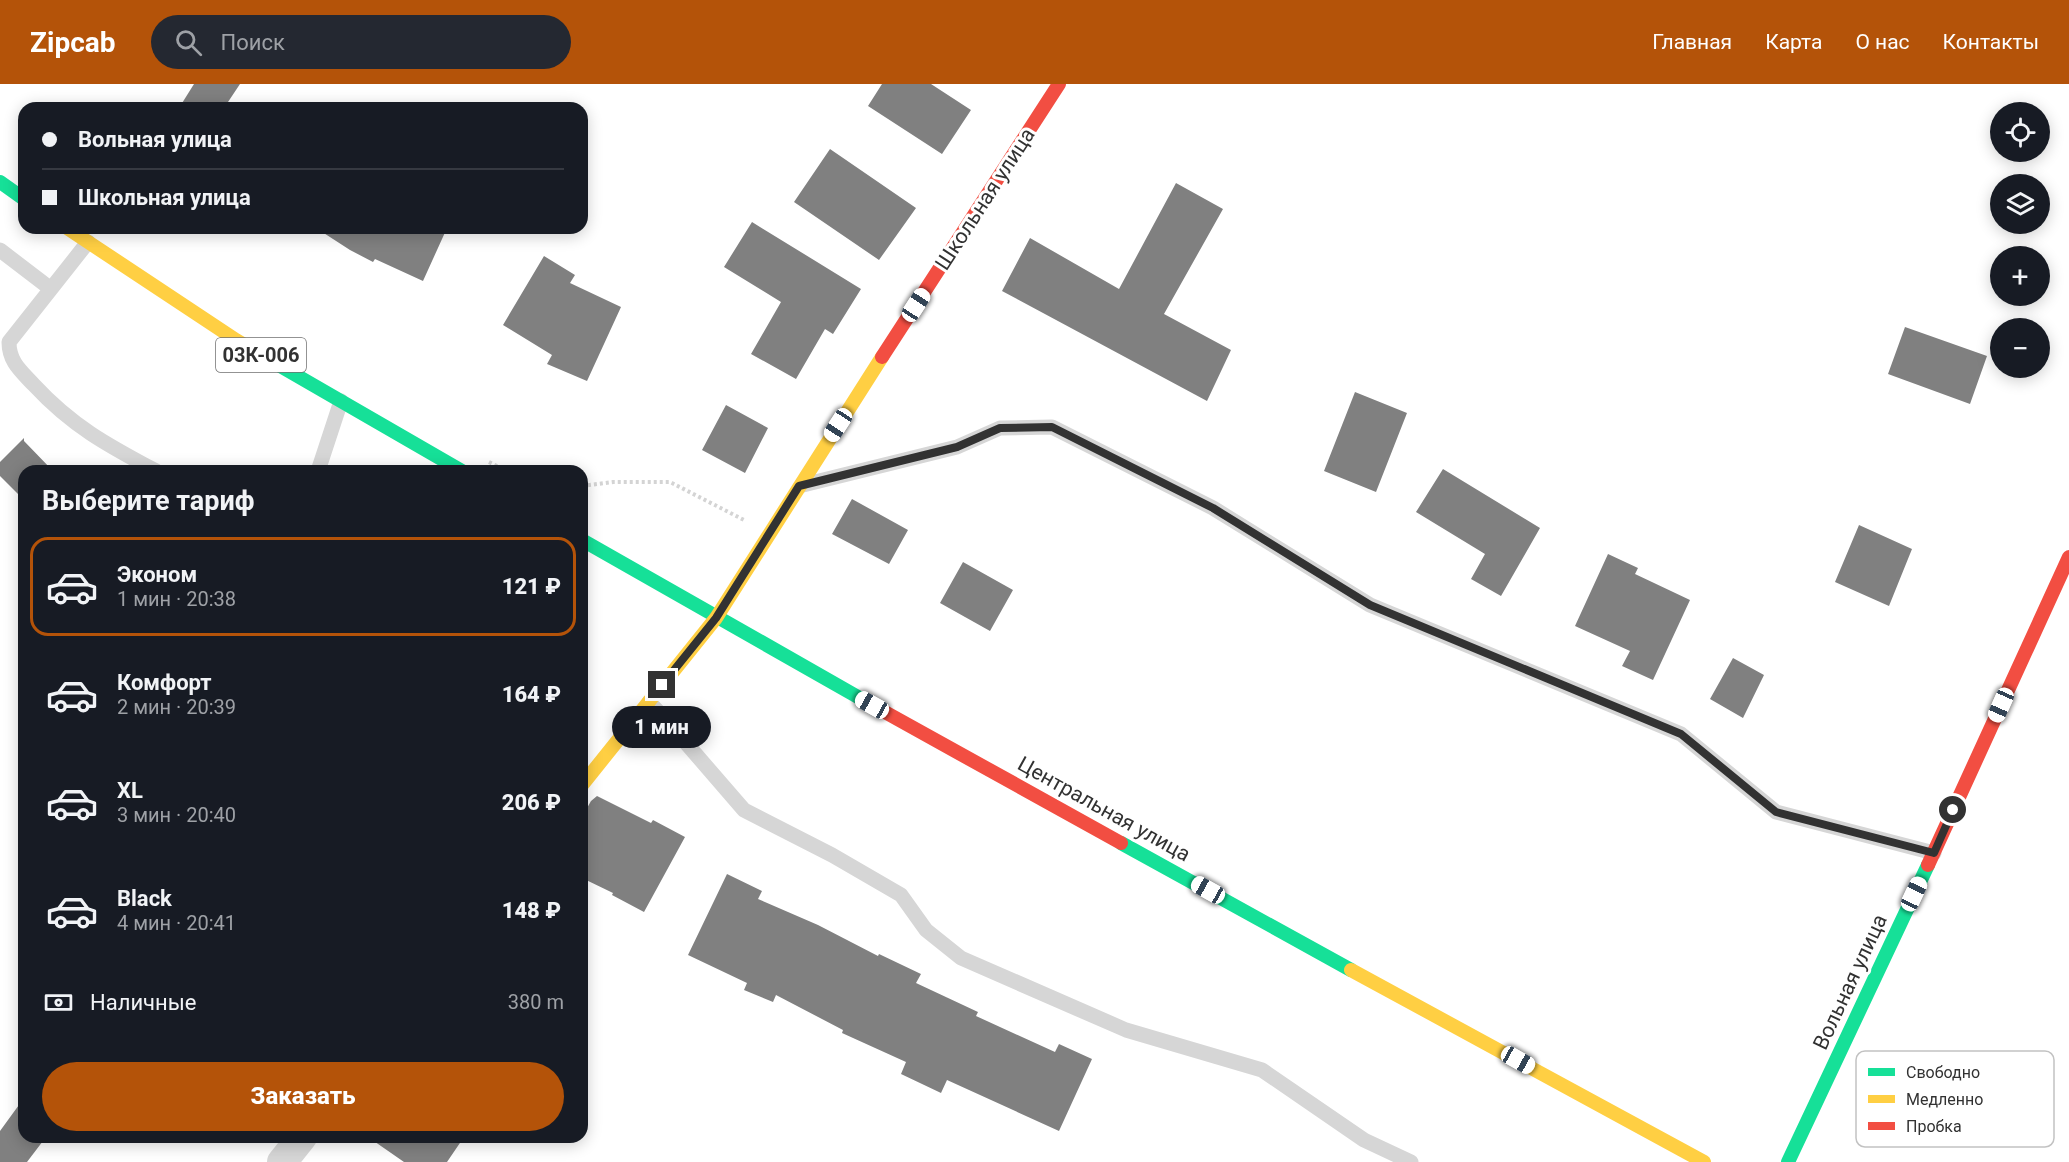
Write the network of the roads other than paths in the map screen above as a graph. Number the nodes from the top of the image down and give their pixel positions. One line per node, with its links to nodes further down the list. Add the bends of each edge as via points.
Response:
1 (1059, 84): 12 (main road, Школьная улица)
2 (0, 182): 3 (main road)
3 (18, 195)
4 (77, 234): 5 (main road, 03К-006)
5 (88, 242): 7 (lane); 8 (main road, 03К-006, via 236,340)
6 (0, 250): 7 (lane)
7 (51, 289): 9 (lane, via 9,342 11,359 44,396 84,431)
8 (341, 401): 10 (lane); 11 (main road, 03К-006)
9 (145, 465)
10 (320, 465)
11 (452, 465)
12 (799, 486): 15 (main road, Школьная улица); 18 (lane, via 957,447 1000,428 1052,427 1213,508 1370,605 1681,734 1776,812)
13 (588, 543): 15 (main road, Центральная улица)
14 (2069, 557): 18 (main road, Вольная улица)
15 (716, 618): 16 (main road, Школьная улица); 22 (main road, Центральная улица)
16 (649, 702): 17 (main road, Школьная улица); 21 (lane, via 744,810 901,895 926,930 961,958 1126,1030 1262,1070 1364,1140)
17 (588, 773)
18 (1934, 853): 23 (main road, Вольная улица)
19 (297, 1143): 20 (street)
20 (282, 1162)
21 (1411, 1162)
22 (1704, 1162)
23 (1788, 1162)

